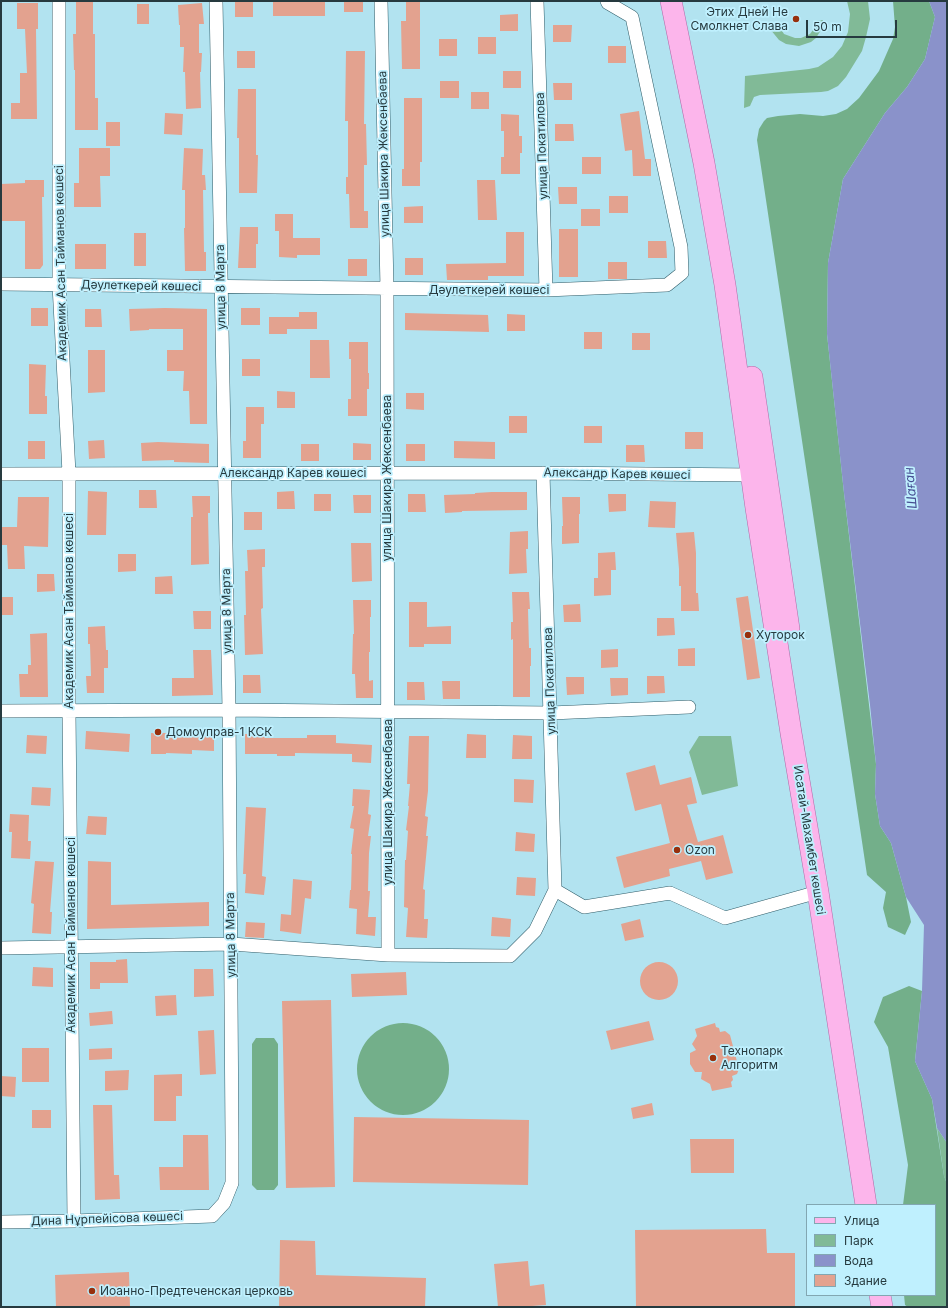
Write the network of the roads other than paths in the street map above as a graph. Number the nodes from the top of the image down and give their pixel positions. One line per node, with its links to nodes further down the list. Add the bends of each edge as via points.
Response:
1 (59, 1): 9 (street, Академик Асан Тайманов көшесі)
2 (216, 1): 10 (street, улица 8 Марта)
3 (381, 1): 11 (street, улица Шакира Жексенбаева)
4 (537, 1): 12 (street, улица Покатилова)
5 (607, 1): 12 (street, Дәулеткерей көшесі, via 632,17 681,246 682,273 667,285)
6 (671, 1): 18 (main road, via 704,163)
7 (684, 1): 18 (main road, via 737,284)
8 (1, 284): 9 (street, Дәулеткерей көшесі)
9 (59, 285): 10 (street, Дәулеткерей көшесі); 14 (street, Академик Асан Тайманов көшесі)
10 (221, 287): 11 (street, Дәулеткерей көшесі); 15 (street, улица 8 Марта)
11 (387, 289): 12 (street, Дәулеткерей көшесі); 13 (street, улица Шакира Жексенбаева)
12 (546, 290)
13 (387, 472): 15 (street, Александр Карев көшесі); 16 (street, Александр Карев көшесі); 23 (street, улица Шакира Жексенбаева)
14 (69, 473): 15 (street, Александр Карев көшесі); 17 (street, Александр Карев көшесі); 22 (street, Академик Асан Тайманов көшесі)
15 (225, 473): 20 (street, улица 8 Марта)
16 (543, 473): 18 (street, Александр Карев көшесі); 24 (street, улица Покатилова)
17 (1, 474)
18 (760, 474): 26 (main road, Исатай-Махамбет көшесі, via 757,515); 32 (main road, via 816,809)
19 (689, 708): 24 (street)
20 (229, 710): 22 (street); 23 (street); 27 (street, улица 8 Марта)
21 (1, 711): 22 (street)
22 (69, 712): 29 (street, Академик Асан Тайманов көшесі)
23 (388, 712): 24 (street); 30 (street, улица Шакира Жексенбаева)
24 (551, 713): 25 (street, улица Покатилова)
25 (555, 890): 26 (street, via 584,907 670,893 725,918); 30 (street, via 535,931 510,956)
26 (818, 892): 31 (main road, Исатай-Махамбет көшесі)
27 (231, 944): 29 (street); 30 (street); 33 (street, улица 8 Марта, via 232,1183 224,1203)
28 (1, 948): 29 (street)
29 (71, 948): 34 (street, Академик Асан Тайманов көшесі)
30 (388, 956)
31 (866, 1204)
32 (877, 1204)
33 (212, 1216): 34 (street, Дина Нұрпейісова көшесі)
34 (74, 1221): 35 (street, Дина Нұрпейісова көшесі)
35 (1, 1222)
36 (880, 1296): 38 (main road)
37 (890, 1296): 39 (main road)
38 (882, 1307)
39 (892, 1307)

